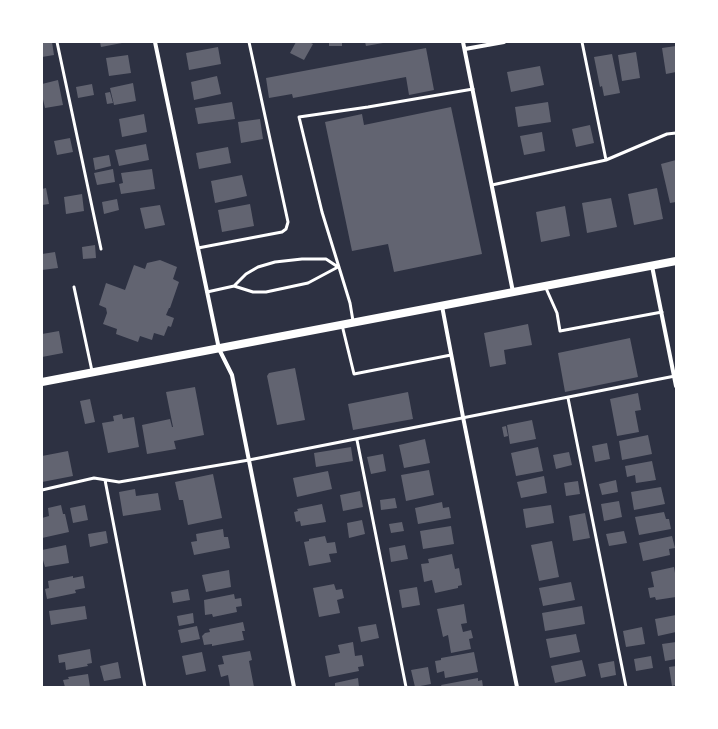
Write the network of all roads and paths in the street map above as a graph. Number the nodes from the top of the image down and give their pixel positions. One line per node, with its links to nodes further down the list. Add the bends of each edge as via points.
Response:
1 (57, 42): 13 (lane)
2 (154, 42): 12 (street)
3 (249, 42): 12 (lane, via 288,222 282,232)
4 (463, 42): 7 (street)
5 (504, 42): 7 (street)
6 (582, 42): 10 (lane)
7 (465, 49): 8 (street)
8 (473, 89): 11 (street); 16 (lane, via 298,117)
9 (676, 132): 10 (lane)
10 (606, 160): 11 (lane)
11 (492, 185): 21 (street)
12 (198, 248): 20 (street)
13 (101, 250)
14 (676, 261): 15 (main road)
15 (652, 266): 18 (main road); 23 (street)
16 (338, 267): 17 (lane, via 308,283 266,292 253,292); 17 (lane, via 326,259 275,262 246,274); 24 (lane)
17 (234, 286): 20 (lane)
18 (545, 286): 21 (main road); 23 (lane, via 557,313 560,331)
19 (74, 287): 28 (lane)
20 (207, 292): 26 (street)
21 (513, 292): 22 (main road)
22 (442, 306): 24 (main road); 27 (street)
23 (662, 312): 29 (street)
24 (354, 323): 25 (main road)
25 (342, 325): 26 (main road); 27 (lane, via 354,374)
26 (219, 349): 28 (main road); 35 (street, via 232,375)
27 (451, 355): 33 (street)
28 (93, 373): 30 (main road)
29 (675, 376): 31 (street); 32 (lane)
30 (42, 382)
31 (676, 386)
32 (568, 398): 33 (lane); 42 (lane)
33 (463, 417): 34 (lane); 41 (street)
34 (357, 440): 35 (lane); 40 (lane)
35 (249, 460): 36 (lane, via 119,482); 39 (street)
36 (105, 480): 37 (lane, via 94,478); 38 (lane)
37 (42, 490)
38 (145, 687)
39 (294, 687)
40 (406, 687)
41 (517, 687)
42 (626, 687)

